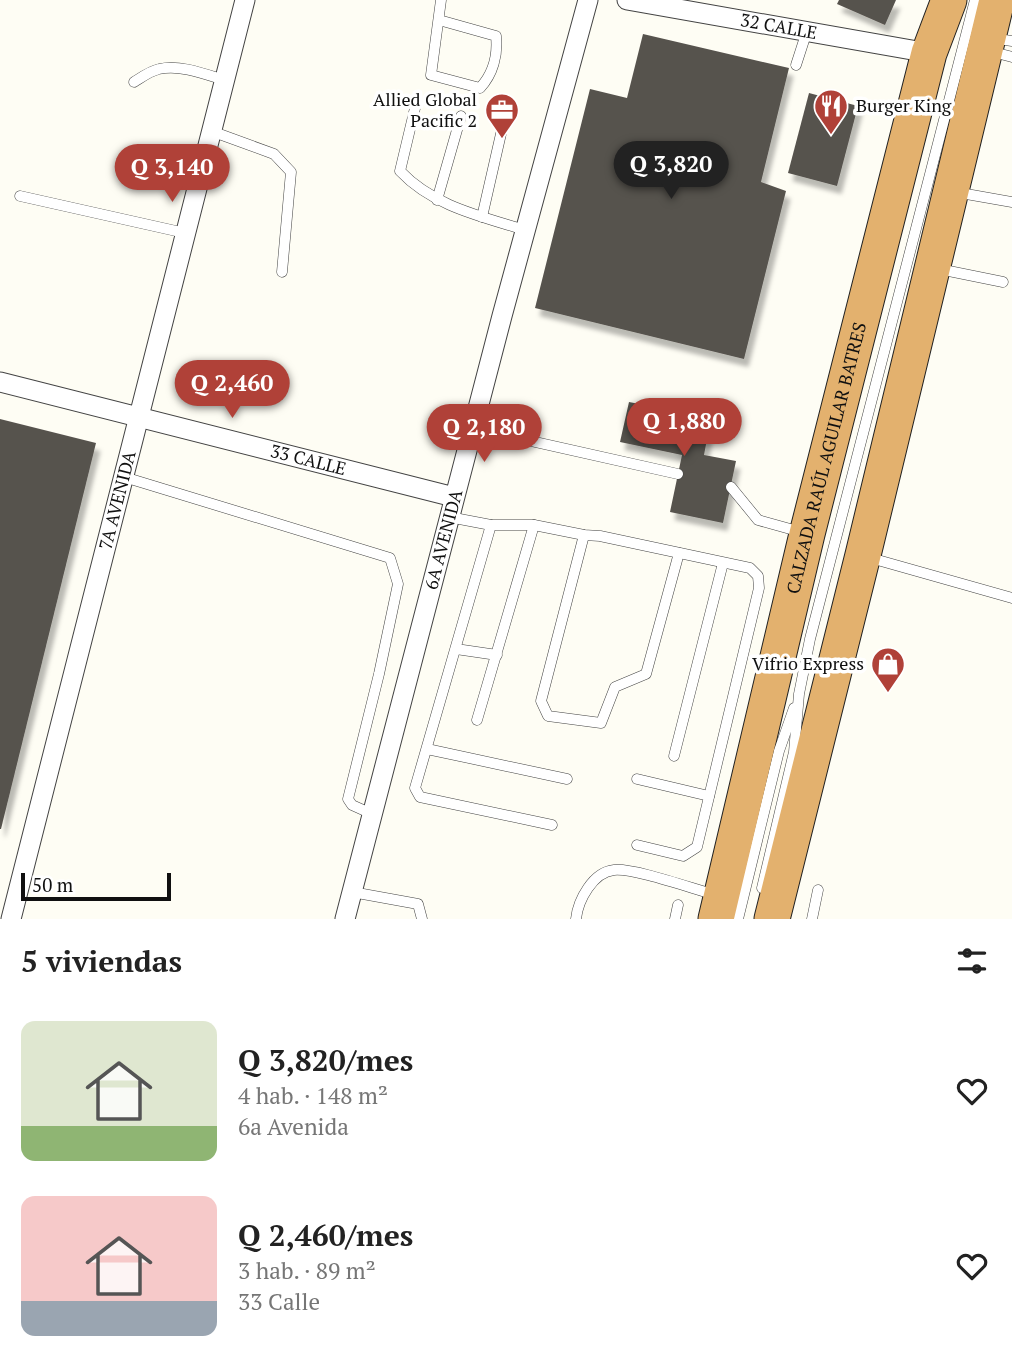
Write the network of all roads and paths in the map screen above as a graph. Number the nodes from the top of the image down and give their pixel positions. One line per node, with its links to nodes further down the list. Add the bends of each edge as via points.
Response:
1 (245, 0): 12 (street, 7A AVENIDA)
2 (441, 0): 7 (lane)
3 (588, 0): 23 (street, 6A AVENIDA)
4 (626, 0): 8 (street, 32 CALLE)
5 (997, 0): 9 (highway)
6 (951, 2): 10 (highway, CALZADA RAÚL AGUILAR BATRES); 46 (lane)
7 (439, 20): 7 (lane, via 431,75 480,88 489,79 498,49 496,36)
8 (807, 32): 10 (street, 32 CALLE); 11 (lane)
9 (999, 46): 18 (highway)
10 (929, 53): 38 (highway, CALZADA RAÚL AGUILAR BATRES)
11 (796, 65)
12 (224, 80): 13 (lane, via 168,68); 17 (street, 7A AVENIDA)
13 (134, 82)
14 (416, 104): 20 (lane, via 400,171)
15 (461, 116): 20 (lane)
16 (503, 125): 22 (lane)
17 (211, 131): 24 (street, 7A AVENIDA); 26 (lane, via 274,153 291,172)
18 (951, 191): 21 (lane); 25 (highway)
19 (20, 196): 24 (lane)
20 (438, 200): 22 (lane)
21 (1012, 202)
22 (482, 217): 23 (lane)
23 (525, 230): 30 (street, 6A AVENIDA)
24 (186, 233): 29 (street, 7A AVENIDA)
25 (932, 267): 27 (lane); 41 (highway)
26 (282, 272)
27 (1003, 282)
28 (0, 382): 29 (street, 33 CALLE)
29 (139, 417): 32 (street, 7A AVENIDA); 34 (street, 33 CALLE)
30 (472, 428): 31 (lane); 34 (street, 6A AVENIDA)
31 (678, 474)
32 (124, 477): 53 (lane, via 390,558 398,584 348,799); 61 (street, 7A AVENIDA)
33 (731, 487): 38 (lane, via 758,520)
34 (454, 497): 35 (street, 6A AVENIDA)
35 (449, 517): 36 (lane); 53 (street, 6A AVENIDA)
36 (491, 525): 37 (lane); 44 (lane)
37 (534, 525): 39 (lane); 45 (lane)
38 (807, 534): 60 (highway, CALZADA RAÚL AGUILAR BATRES)
39 (584, 535): 40 (lane); 40 (lane, via 541,701 548,716 601,723 615,687 646,674)
40 (679, 553): 42 (lane)
41 (863, 555): 43 (lane); 59 (highway)
42 (723, 563): 49 (lane); 52 (lane, via 750,568 758,576 759,588)
43 (1012, 598)
44 (456, 649): 45 (lane); 48 (lane)
45 (497, 655): 47 (lane)
46 (799, 694): 59 (lane, via 794,752); 60 (lane)
47 (477, 720)
48 (427, 749): 50 (lane); 54 (lane, via 415,788 420,797)
49 (674, 757)
50 (567, 779)
51 (637, 779): 52 (lane)
52 (709, 796): 55 (lane, via 697,847 684,856)
53 (372, 814): 57 (street, 6A AVENIDA)
54 (552, 825)
55 (637, 845)
56 (818, 890): 66 (lane)
57 (352, 892): 62 (street, 6A AVENIDA); 63 (lane, via 418,904)
58 (678, 905): 65 (lane)
59 (766, 906)
60 (725, 911): 64 (lane, via 630,872 614,870 599,875 585,893)
61 (11, 919)
62 (345, 919)
63 (422, 919)
64 (576, 919)
65 (675, 919)
66 (812, 919)

